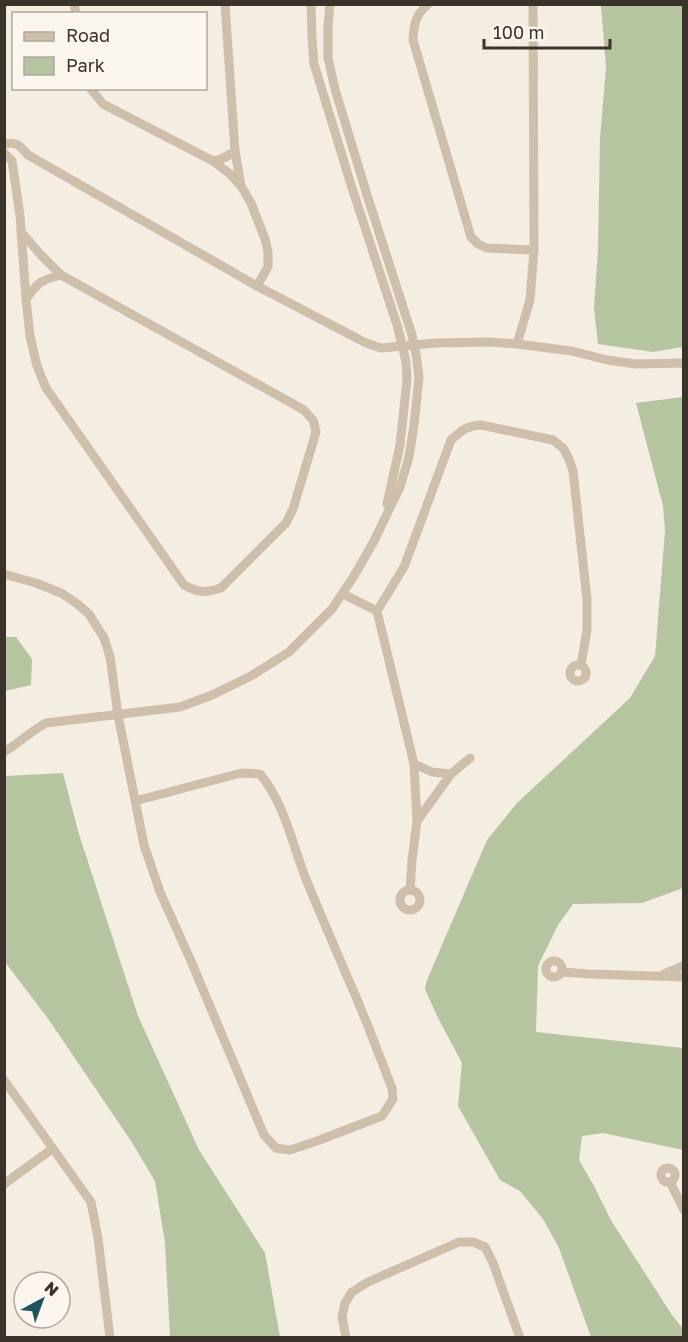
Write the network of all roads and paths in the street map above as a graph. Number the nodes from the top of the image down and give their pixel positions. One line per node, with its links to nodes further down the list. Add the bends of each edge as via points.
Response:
1 (225, 4): 8 (street)
2 (311, 4): 21 (street, via 314,64)
3 (330, 4): 20 (street, via 328,58 335,89)
4 (428, 4): 15 (street, via 419,13 413,40 471,237 487,248)
5 (533, 4): 15 (street)
6 (92, 90): 12 (street, via 103,104)
7 (4, 144): 10 (street, via 15,143)
8 (235, 151): 12 (street); 13 (street)
9 (4, 153): 11 (street)
10 (28, 155): 11 (street); 17 (street)
11 (12, 161): 14 (street)
12 (213, 161): 13 (street)
13 (242, 186): 17 (street, via 268,252 268,267)
14 (21, 232): 16 (street); 18 (street)
15 (534, 250): 19 (street, via 530,300)
16 (62, 275): 18 (street, via 41,281); 18 (street, via 304,410 313,420 316,432 286,523 221,588 195,591 184,585 45,388 30,336)
17 (257, 286): 21 (street, via 366,343 381,348)
18 (26, 299)
19 (517, 344): 20 (street); 22 (street, via 636,364)
20 (414, 345): 21 (street); 23 (street, via 418,377 409,457)
21 (403, 346): 23 (street, via 405,409)
22 (684, 363)
23 (382, 524): 25 (street)
24 (4, 574): 28 (street, via 61,593 89,614 110,657)
25 (343, 594): 26 (street); 28 (street, via 289,652 251,676 180,708)
26 (377, 612): 27 (street, via 404,567 451,440 462,429 481,424 553,440 563,448 573,471 587,598); 31 (street)
27 (581, 665)
28 (118, 715): 29 (street, via 46,723); 33 (street)
29 (4, 752)
30 (470, 758): 32 (street)
31 (414, 764): 32 (street, via 432,772); 34 (street)
32 (451, 774): 34 (street)
33 (135, 801): 33 (street, via 241,773 260,774 271,787 392,1088 393,1099 382,1116 290,1150 276,1148 264,1135 160,892)
34 (417, 820): 35 (street)
35 (410, 890)
36 (684, 965): 38 (street)
37 (562, 972): 38 (street)
38 (661, 976): 39 (street)
39 (684, 977)
40 (4, 1080): 41 (street)
41 (52, 1149): 43 (street); 45 (street, via 91,1202)
42 (670, 1182): 44 (street)
43 (4, 1184)
44 (684, 1210)
45 (110, 1338)
46 (346, 1338): 47 (street, via 342,1317 352,1292 459,1242 473,1242 485,1247 493,1263)
47 (520, 1338)

